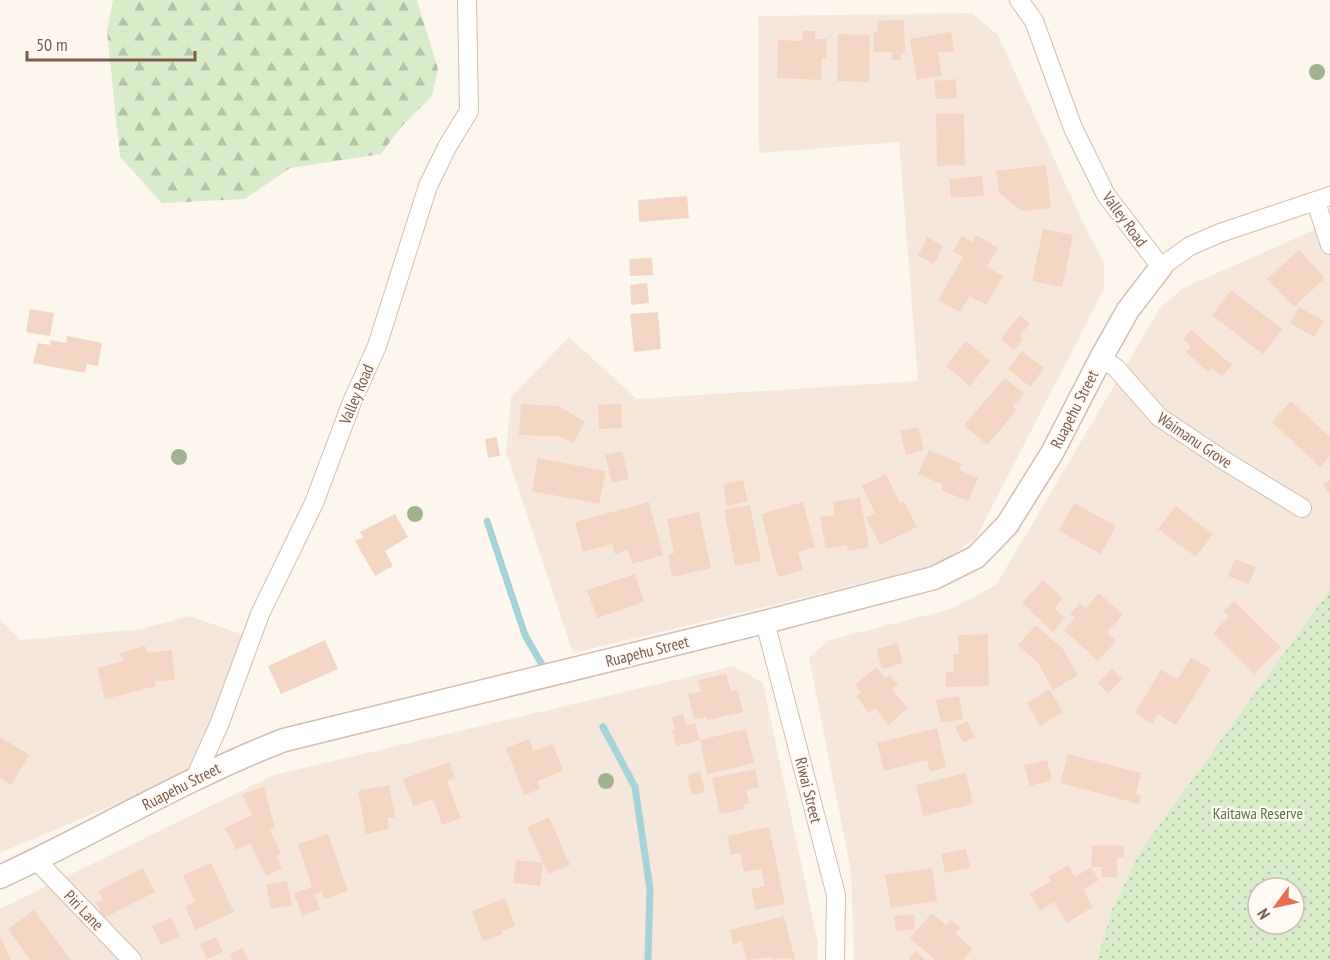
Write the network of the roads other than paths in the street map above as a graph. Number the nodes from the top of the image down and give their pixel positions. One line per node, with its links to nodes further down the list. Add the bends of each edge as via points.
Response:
1 (467, 0): 9 (street, Valley Road, via 469,111 428,186 377,346 348,410 314,503 260,614)
2 (1019, 0): 5 (street, Valley Road, via 1034,21 1073,128 1106,195)
3 (1323, 199): 4 (street); 5 (street, via 1220,233 1190,246)
4 (1330, 245)
5 (1161, 267): 6 (street, Ruapehu Street, via 1128,310)
6 (1101, 358): 7 (street, Waimanu Grove, via 1116,368 1159,417); 8 (street, Ruapehu Street, via 1052,453 1013,516 976,557 934,578)
7 (1302, 508)
8 (765, 622): 9 (street, Ruapehu Street, via 284,740); 13 (street, Riwai Street, via 836,895)
9 (195, 778): 10 (street, Ruapehu Street)
10 (36, 860): 11 (street, Ruapehu Street); 12 (street, Piri Lane)
11 (0, 877)
12 (132, 960)
13 (835, 960)

